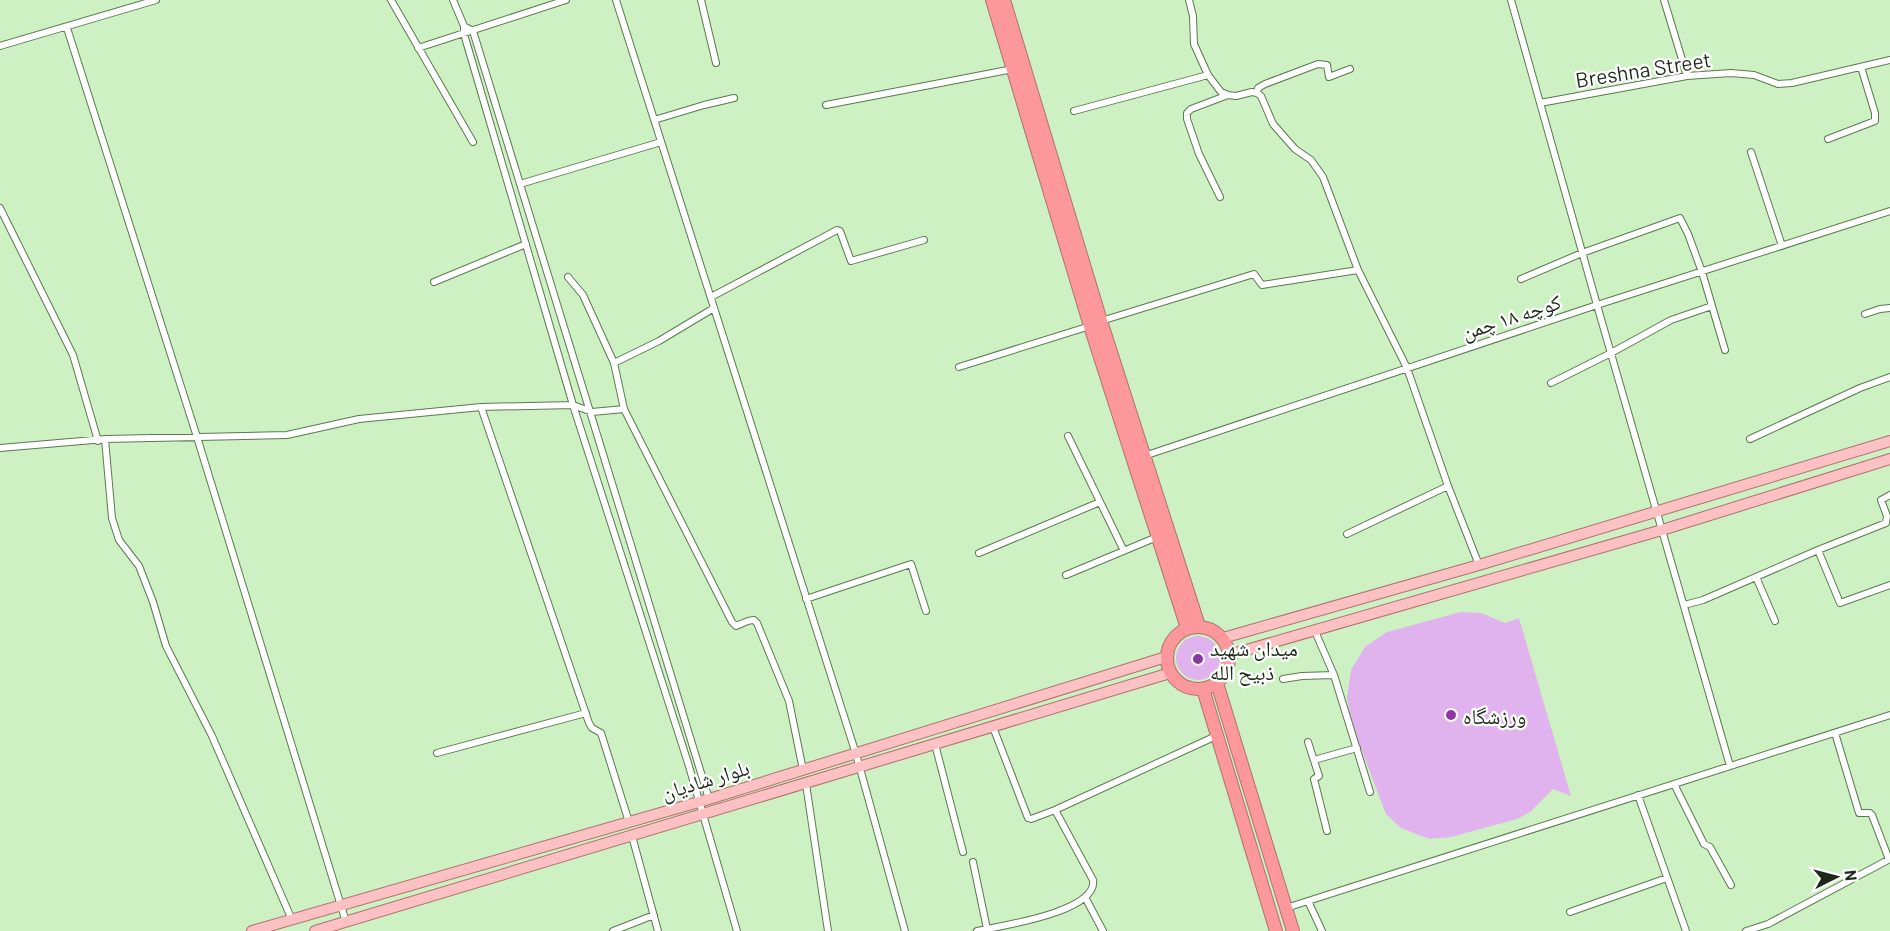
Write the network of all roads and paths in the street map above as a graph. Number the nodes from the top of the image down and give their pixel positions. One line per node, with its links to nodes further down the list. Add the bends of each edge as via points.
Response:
1 (156, 0): 13 (street)
2 (391, 0): 17 (street)
3 (453, 0): 12 (street)
4 (566, 0): 14 (street)
5 (616, 0): 31 (street)
6 (701, 0): 19 (street)
7 (992, 0): 21 (highway)
8 (1004, 0): 55 (highway)
9 (1189, 0): 23 (street, via 1194,44)
10 (1511, 0): 28 (street)
11 (1664, 0): 24 (street)
12 (464, 26): 14 (street); 15 (street)
13 (66, 28): 16 (street); 68 (street)
14 (473, 31): 15 (street); 36 (street)
15 (464, 34): 17 (street); 41 (street)
16 (0, 46)
17 (418, 48): 33 (street)
18 (1890, 60): 20 (street, Breshna Street)
19 (716, 63)
20 (1861, 67): 24 (street, Breshna Street, via 1778,84 1754,75); 32 (street, via 1875,121)
21 (1013, 69): 29 (street); 55 (highway)
22 (1350, 69): 25 (street, via 1329,77 1327,65 1318,64 1264,84)
23 (1208, 75): 26 (street); 30 (street)
24 (1687, 76): 28 (street, Breshna Street)
25 (1257, 93): 26 (street); 44 (street, via 1273,124 1323,177)
26 (1228, 95): 37 (street, via 1187,113 1199,154)
27 (734, 98): 31 (street)
28 (1540, 103): 43 (street)
29 (826, 105)
30 (1074, 111)
31 (654, 120): 34 (street)
32 (1828, 140)
33 (473, 142)
34 (661, 142): 36 (street); 49 (street)
35 (1751, 152): 42 (street)
36 (520, 183): 66 (street)
37 (1220, 197)
38 (0, 208): 70 (street, via 73,355)
39 (1890, 211): 42 (street, كوچه ١٨ چمن)
40 (924, 240): 49 (street, via 851,261 837,230)
41 (526, 244): 48 (street); 63 (street)
42 (1782, 246): 45 (street, كوچه ١٨ چمن)
43 (1582, 253): 45 (street, via 1680,218); 47 (street); 50 (street)
44 (1358, 270): 55 (street, via 1262,285 1254,274); 60 (street)
45 (1702, 272): 50 (street, كوچه ١٨ چمن); 51 (street)
46 (568, 277): 58 (street, via 583,296)
47 (1521, 279)
48 (434, 282)
49 (711, 297): 52 (street)
50 (1597, 305): 57 (street); 60 (street, كوچه ١٨ چمن)
51 (1712, 306): 56 (street); 57 (street, via 1671,320)
52 (714, 308): 58 (street); 89 (street)
53 (1890, 308): 54 (street)
54 (1865, 314)
55 (1095, 324): 59 (street); 73 (highway); 81 (highway)
56 (1725, 350)
57 (1611, 353): 62 (street); 78 (street)
58 (614, 363): 65 (street)
59 (959, 366)
60 (1407, 368): 73 (street, كوچه ١٨ چمن); 75 (street)
61 (1890, 377): 69 (street)
62 (1551, 383)
63 (573, 405): 64 (street); 66 (street); 122 (street)
64 (481, 407): 68 (street, via 359,419 287,435); 104 (street)
65 (624, 409): 66 (street); 117 (street, via 732,622 736,626 750,620 757,622 789,701)
66 (592, 412): 122 (street)
67 (1068, 436): 77 (street)
68 (197, 437): 70 (street); 134 (street)
69 (1750, 439)
70 (102, 440): 72 (street); 138 (street, via 111,518 119,540 139,566 166,646 212,736)
71 (1890, 441): 78 (main road)
72 (0, 448)
73 (1144, 456): 93 (highway)
74 (1890, 459): 79 (main road)
75 (1448, 486): 80 (street); 85 (street)
76 (1890, 495): 82 (street, via 1881,500 1886,523)
77 (1100, 502): 83 (street); 84 (street)
78 (1657, 512): 79 (street); 85 (main road)
79 (1662, 530): 90 (street); 95 (main road)
80 (1347, 534)
81 (1157, 537): 83 (street); 94 (highway)
82 (1818, 550): 87 (street); 88 (street, via 1840,603)
83 (1124, 551): 86 (street)
84 (979, 553)
85 (1479, 565): 96 (main road)
86 (1066, 575)
87 (1756, 577): 90 (street); 92 (street)
88 (1890, 585)
89 (806, 599): 91 (street, via 911,564); 113 (street)
90 (1684, 605): 115 (street)
91 (926, 611)
92 (1775, 621)
93 (1199, 626): 94 (highway); 96 (highway)
94 (1186, 628): 98 (highway, via 1172,640)
95 (1314, 629): 97 (main road); 100 (street)
96 (1223, 638): 97 (highway)
97 (1229, 655): 102 (highway, via 1224,675)
98 (1166, 657): 99 (highway); 113 (main road, بلوار شادیان)
99 (1170, 673): 103 (highway, via 1184,686); 106 (main road, بلوار شادیان)
100 (1334, 675): 101 (street); 111 (street)
101 (1283, 679)
102 (1217, 683): 103 (highway); 135 (highway)
103 (1203, 689): 108 (highway)
104 (586, 713): 112 (street); 125 (street, via 590,726 601,733)
105 (1890, 715): 107 (street)
106 (993, 727): 110 (main road, بلوار شادیان); 123 (street, via 1028,818)
107 (1835, 733): 115 (street); 154 (street, via 1858,813 1872,814 1888,860 1768,924)
108 (1216, 736): 123 (street); 150 (highway)
109 (1308, 742): 114 (street)
110 (935, 744): 116 (main road, بلوار شادیان); 128 (street)
111 (1357, 747): 114 (street); 120 (street)
112 (436, 753)
113 (856, 754): 116 (street); 117 (main road, بلوار شادیان)
114 (1314, 760): 126 (street, via 1319,776 1314,780)
115 (1730, 766): 119 (street)
116 (860, 767): 118 (main road, بلوار شادیان); 147 (street)
117 (804, 770): 122 (main road, بلوار شادیان)
118 (806, 784): 124 (main road, بلوار شادیان); 146 (street)
119 (1674, 784): 121 (street); 131 (street, via 1704,844 1710,847)
120 (1370, 792)
121 (1638, 795): 130 (street); 133 (street)
122 (704, 800): 124 (street); 125 (main road, بلوار شادیان)
123 (1055, 810): 132 (street, via 1093,880)
124 (703, 815): 127 (main road, بلوار شادیان); 145 (street)
125 (629, 822): 134 (main road, بلوار شادیان)
126 (1327, 831)
127 (632, 836): 137 (street); 139 (main road, بلوار شادیان)
128 (963, 852)
129 (973, 862): 140 (street)
130 (1667, 878): 136 (street); 153 (street)
131 (1731, 885)
132 (1086, 899): 140 (street, via 1061,912); 149 (street)
133 (1308, 901): 135 (street); 152 (street)
134 (341, 906): 138 (main road, بلوار شادیان); 139 (street)
135 (1286, 908): 151 (highway)
136 (1570, 912)
137 (654, 915): 143 (street); 144 (street)
138 (292, 920): 141 (main road, بلوار شادیان)
139 (346, 922): 142 (main road, بلوار شادیان)
140 (987, 929): 148 (street)
141 (252, 931)
142 (315, 931)
143 (613, 931)
144 (658, 931)
145 (737, 931)
146 (828, 931)
147 (905, 931)
148 (977, 931)
149 (1103, 931)
150 (1276, 931)
151 (1293, 931)
152 (1322, 931)
153 (1686, 931)
154 (1746, 931)

